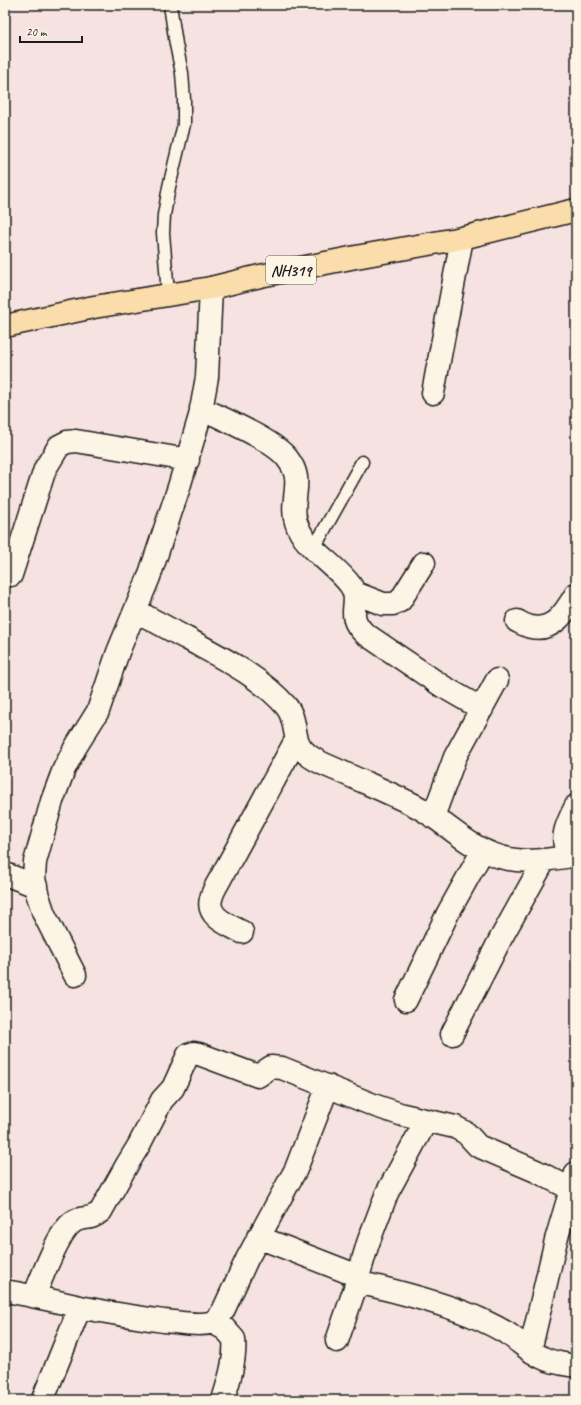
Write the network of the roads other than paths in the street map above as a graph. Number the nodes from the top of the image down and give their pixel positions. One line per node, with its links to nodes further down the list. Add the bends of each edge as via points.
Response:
1 (170, 5): 5 (lane, via 182,73 184,124 164,215)
2 (576, 210): 3 (highway, NH319)
3 (462, 238): 4 (highway, NH319, via 311,266); 7 (street)
4 (211, 288): 5 (highway, NH319); 8 (street, via 206,377)
5 (168, 294): 6 (highway, NH319)
6 (5, 326)
7 (433, 393)
8 (201, 408): 9 (street); 11 (street, via 256,436 286,457 293,466 296,478 296,522)
9 (188, 460): 13 (street, via 76,441 59,446 45,469); 16 (street, via 150,577)
10 (362, 462): 11 (lane)
11 (314, 548): 14 (street, via 344,577)
12 (424, 563): 14 (street, via 400,601 383,604)
13 (11, 575)
14 (354, 593): 19 (street, via 354,620 364,633 429,678)
15 (576, 594): 17 (street, via 561,616 551,625 541,628)
16 (136, 611): 20 (street, via 239,668 261,684 287,706 292,716); 27 (street, via 118,652 98,711 74,748 52,801 35,862)
17 (516, 622)
18 (497, 680): 19 (street)
19 (482, 709): 22 (street, via 455,757)
20 (296, 740): 22 (street, via 300,748 323,764 417,807); 28 (street, via 210,900 212,912 220,920)
21 (576, 806): 24 (street, via 563,838 565,849)
22 (433, 817): 23 (street, via 462,839)
23 (483, 850): 25 (street, via 492,855 517,860); 30 (street, via 448,913)
24 (574, 857): 25 (street)
25 (544, 861): 31 (street)
26 (5, 874): 27 (street)
27 (36, 886): 29 (street, via 44,914)
28 (242, 932)
29 (75, 975)
30 (406, 1000)
31 (452, 1034)
32 (328, 1086): 33 (street, via 376,1106); 35 (street, via 296,1169); 38 (street, via 277,1067 271,1067 258,1076 199,1054 188,1055 173,1088 162,1100 101,1211 90,1219 74,1221 68,1226)
33 (426, 1121): 34 (street, via 455,1127 478,1146 536,1171); 36 (street, via 387,1192)
34 (573, 1181): 42 (street, via 556,1240)
35 (258, 1237): 36 (street); 40 (street, via 223,1311 219,1318)
36 (358, 1279): 41 (street); 42 (street, via 473,1316 504,1332)
37 (5, 1290): 38 (street)
38 (34, 1296): 39 (street)
39 (80, 1307): 40 (street, via 169,1321 203,1324); 44 (street)
40 (212, 1322): 45 (street, via 225,1329 234,1339 234,1358)
41 (337, 1342)
42 (530, 1351): 43 (street, via 554,1362)
43 (576, 1366)
44 (42, 1399)
45 (223, 1400)

